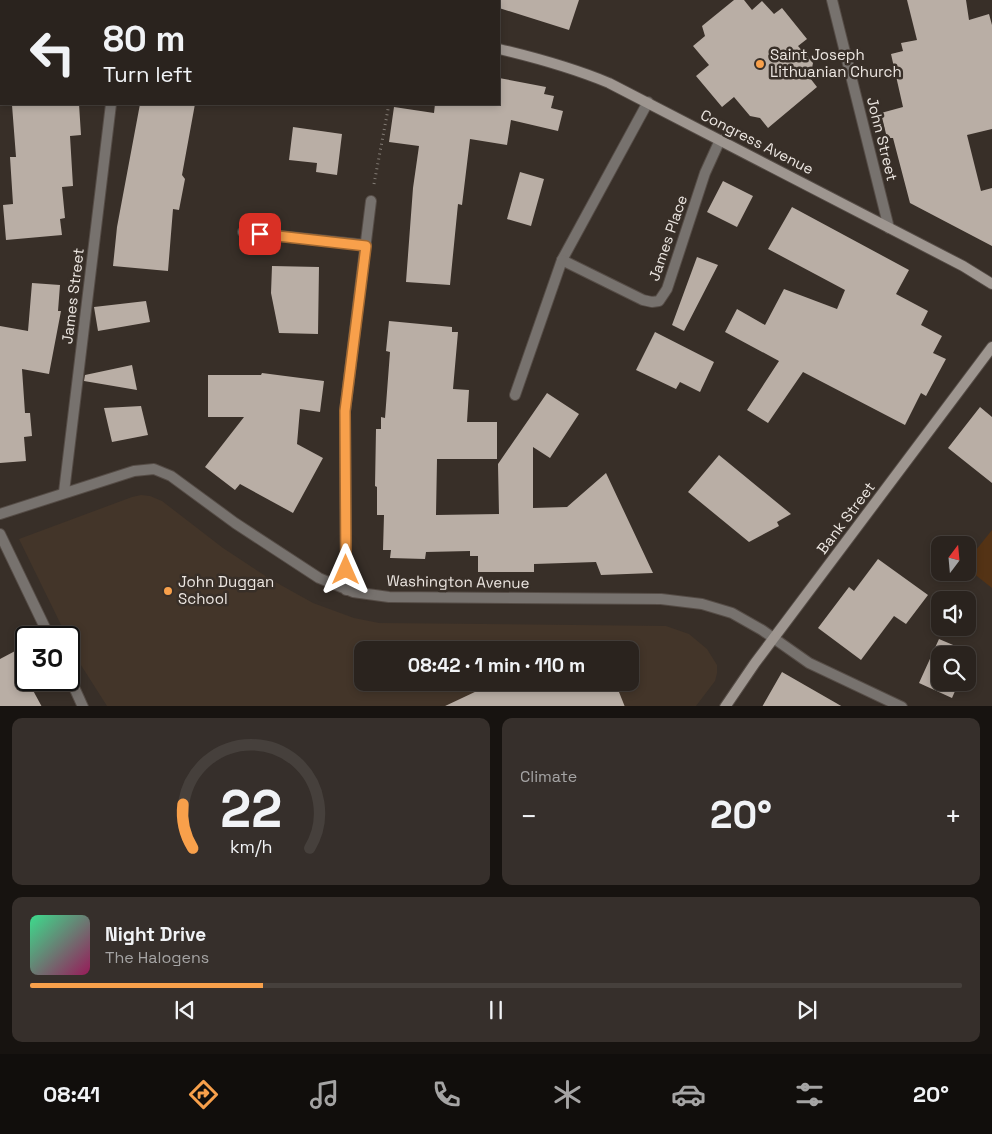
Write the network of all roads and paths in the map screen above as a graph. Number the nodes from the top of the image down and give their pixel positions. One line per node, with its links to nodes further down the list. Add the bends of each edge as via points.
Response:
1 (832, 0): 8 (street, John Street)
2 (500, 49): 3 (street, Congress Avenue, via 573,69)
3 (648, 102): 6 (street, Congress Avenue); 11 (street)
4 (111, 105): 15 (street, James Street)
5 (389, 105): 7 (path)
6 (720, 140): 8 (street, Congress Avenue); 11 (street, James Place, via 667,289 659,301 643,300)
7 (371, 201): 10 (street)
8 (889, 228): 12 (street, Congress Avenue)
9 (243, 232): 10 (street)
10 (366, 246): 18 (street, via 345,411)
11 (562, 260): 14 (street)
12 (992, 284)
13 (992, 347): 20 (street, Bank Street)
14 (515, 395)
15 (64, 492): 16 (street, Washington Avenue); 18 (street, Washington Avenue, via 134,471 160,470 306,571)
16 (0, 514)
17 (0, 534): 19 (street)
18 (346, 590): 20 (street, Washington Avenue, via 389,597 661,598 688,601 732,613)
19 (44, 626)
20 (774, 638): 23 (street, Bank Street); 24 (street, Washington Avenue, via 809,663)
21 (76, 691): 22 (street)
22 (83, 706)
23 (725, 706)
24 (902, 706)

